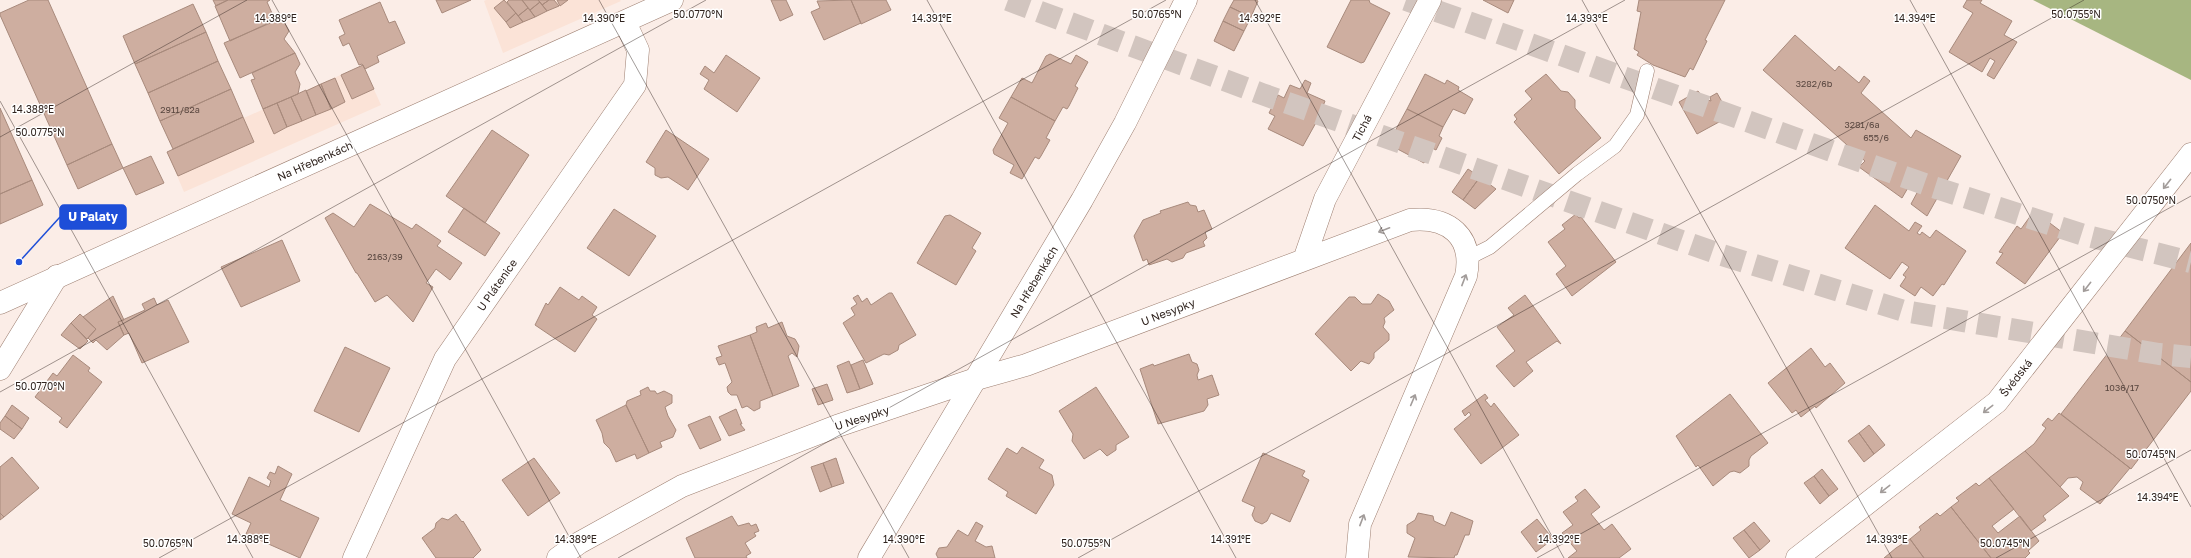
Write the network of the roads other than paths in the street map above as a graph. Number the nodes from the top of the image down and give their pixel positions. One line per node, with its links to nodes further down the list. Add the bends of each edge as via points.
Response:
1 (672, 0): 4 (street, Na Hřebenkách)
2 (1186, 0): 12 (street, Na Hřebenkách, via 1126,123 1048,259)
3 (1430, 0): 8 (street, Tichá, via 1324,199)
4 (625, 22): 9 (street, Na Hřebenkách); 13 (street, U Plátenice, via 638,50 635,86 445,360)
5 (1647, 71): 7 (lane, via 1637,115 1615,146 1577,174 1490,247)
6 (2191, 154): 17 (street, Švédská, one-way to 17, via 1997,402)
7 (1468, 258): 8 (street, U Nesypky, one-way to 8, via 1462,241 1453,230 1441,221 1423,219 1410,220); 16 (street, U Nesypky, one-way to 7, via 1360,524 1466,276)
8 (1304, 260): 12 (street, U Nesypky, via 1026,365)
9 (57, 276): 10 (street, Na Hřebenkách); 11 (street)
10 (0, 303)
11 (0, 369)
12 (974, 380): 14 (street, U Nesypky, via 837,426 682,486 579,543); 15 (street, Na Hřebenkách)
13 (354, 558)
14 (558, 558)
15 (869, 558)
16 (1357, 558)
17 (1797, 558)

